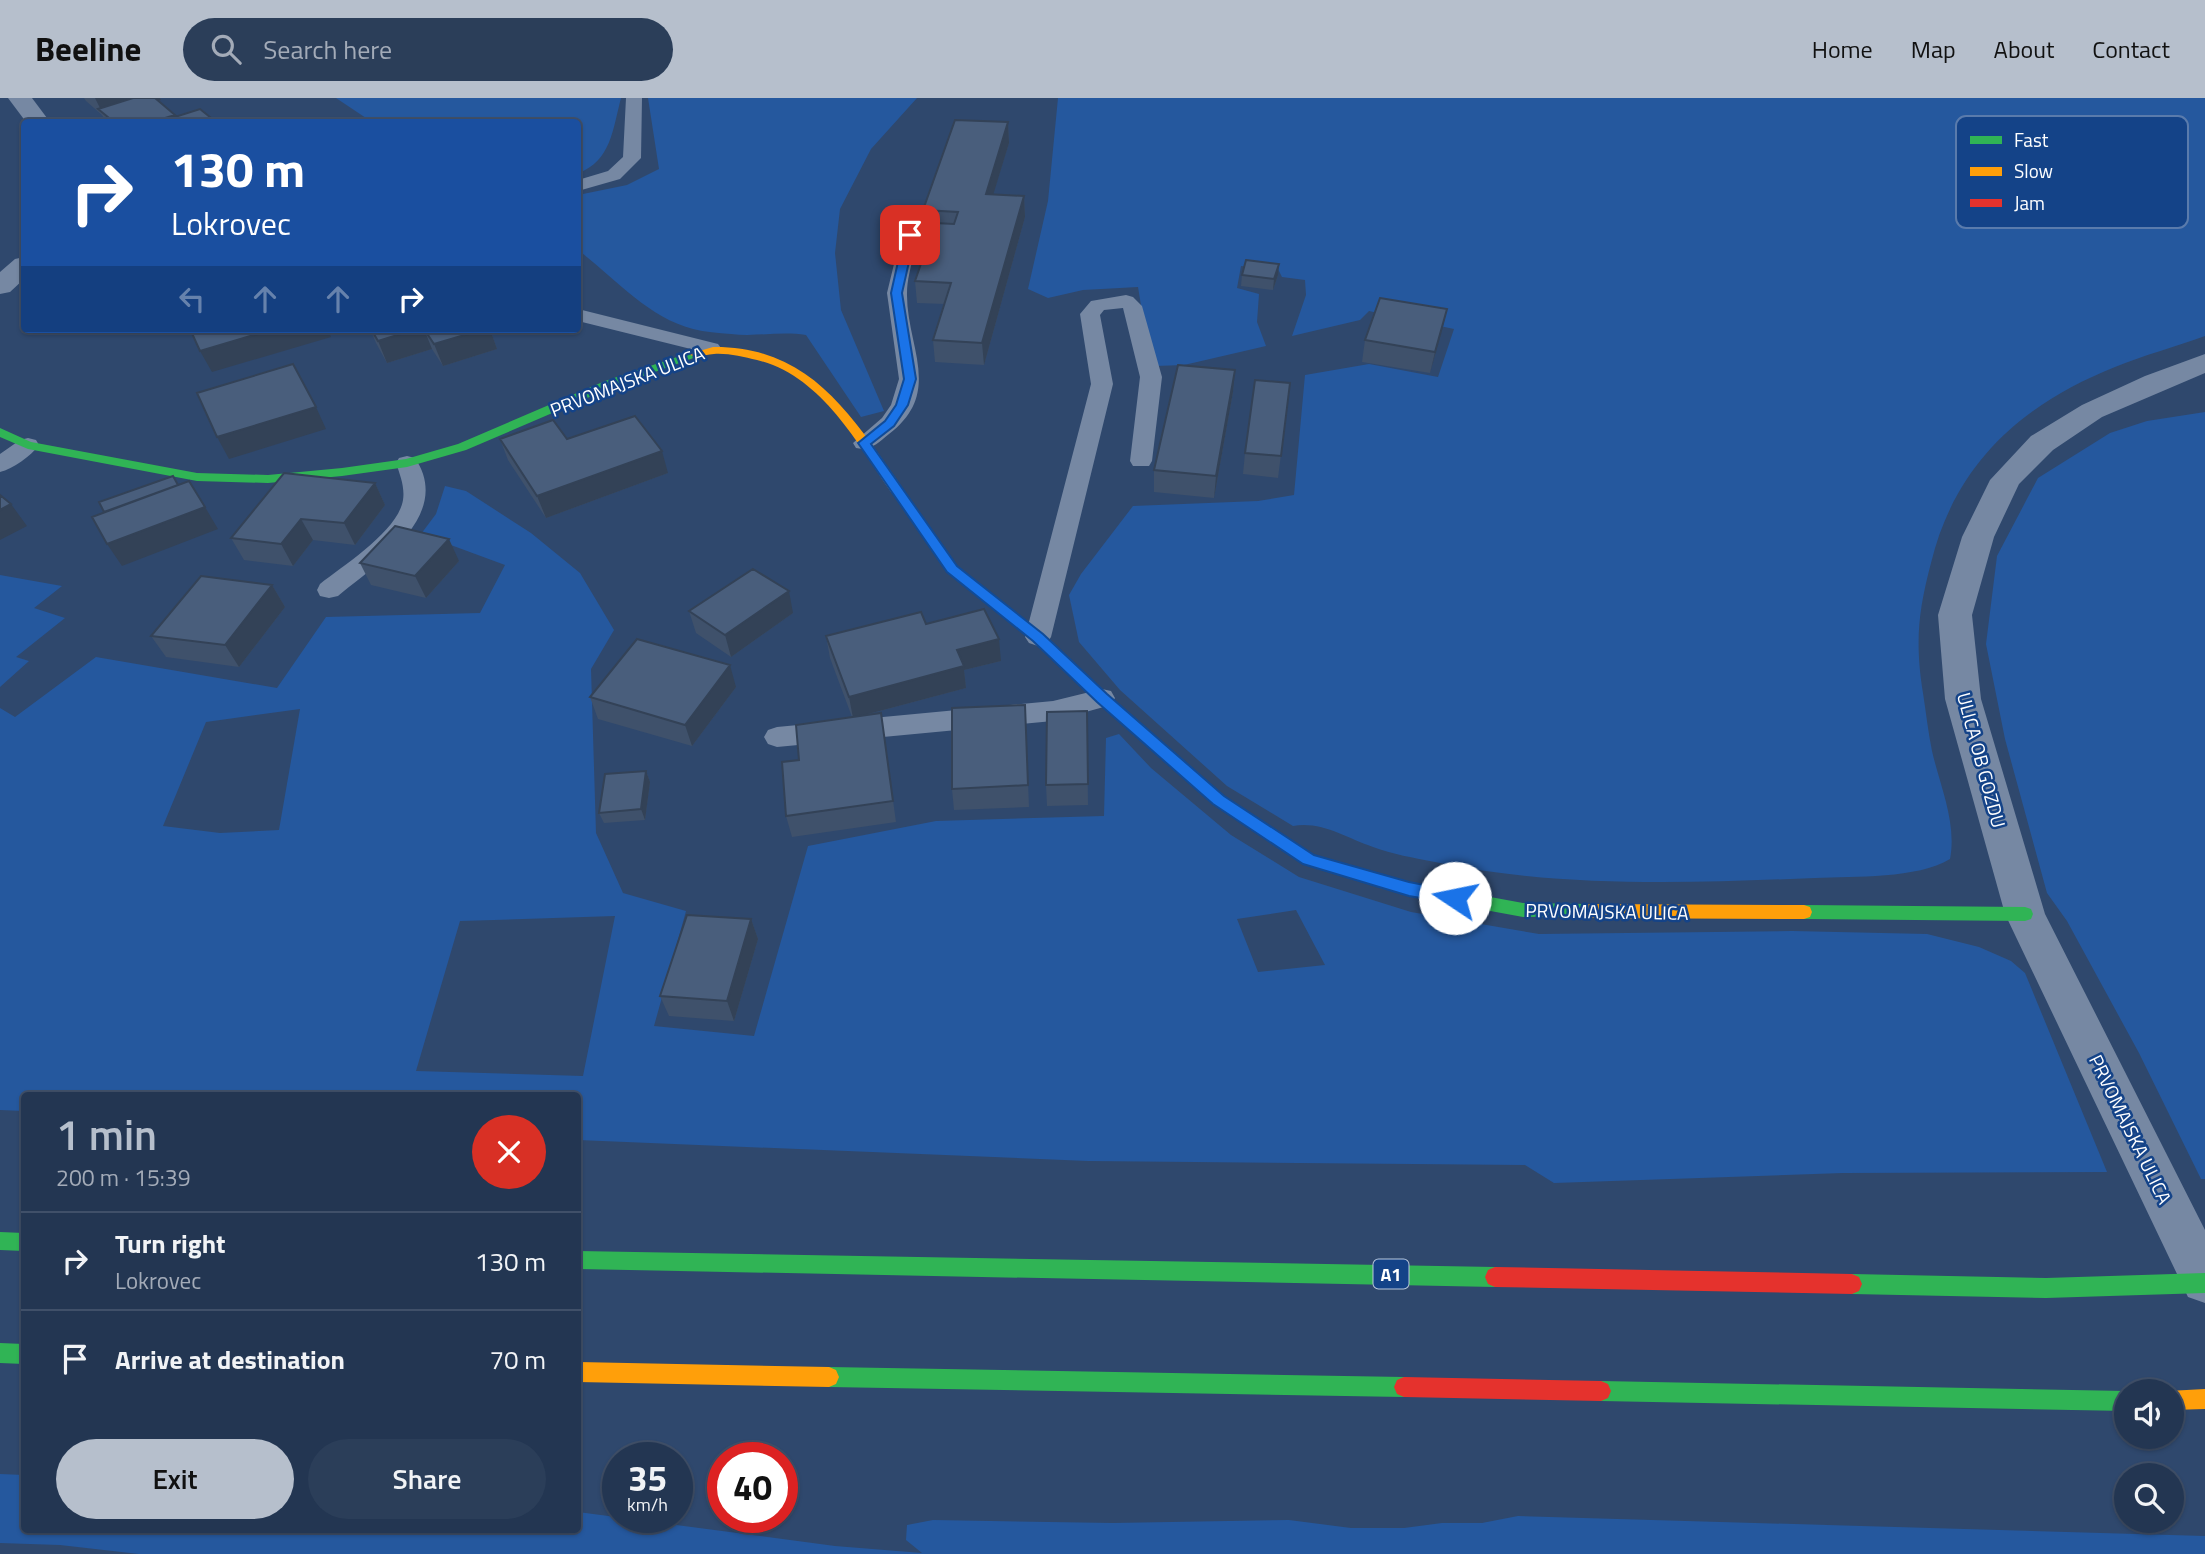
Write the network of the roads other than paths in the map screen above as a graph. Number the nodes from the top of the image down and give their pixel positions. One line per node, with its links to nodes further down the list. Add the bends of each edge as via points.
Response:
1 (20, 98): 3 (street)
2 (634, 98): 4 (lane, via 632,158 614,175)
3 (36, 119)
4 (581, 185)
5 (910, 235): 12 (lane, via 897,293 910,379 890,423)
6 (21, 268): 7 (street)
7 (0, 286)
8 (581, 316): 9 (lane)
9 (711, 348): 12 (main road, PRVOMAJSKA ULICA, via 770,359 795,370 811,381); 15 (main road, PRVOMAJSKA ULICA, via 609,384 462,447)
10 (2205, 363): 21 (street, ULICA OB GOZDU, via 2092,411 2042,443 2006,481 1978,537 1955,615 1963,699)
11 (0, 432): 13 (main road, PRVOMAJSKA ULICA)
12 (864, 443): 18 (main road, PRVOMAJSKA ULICA, via 952,569)
13 (28, 445): 15 (main road, PRVOMAJSKA ULICA, via 197,477 268,479); 16 (lane)
14 (1141, 461): 18 (lane, via 1152,377 1132,306 1126,301 1098,305 1090,314 1102,384)
15 (407, 463): 17 (lane, via 415,486 413,507 389,541)
16 (0, 465)
17 (329, 590)
18 (1038, 637): 19 (main road, PRVOMAJSKA ULICA)
19 (1102, 698): 20 (lane, via 1053,712); 21 (main road, PRVOMAJSKA ULICA, via 1219,800 1309,860 1409,889 1523,910)
20 (776, 737)
21 (2025, 914): 22 (street, ULICA OB GOZDU)
22 (2058, 978): 26 (street, PRVOMAJSKA ULICA)
23 (0, 1241): 24 (main road)
24 (21, 1242)
25 (581, 1260): 26 (main road, A1, via 2032,1287)
26 (2205, 1281)
27 (0, 1353): 28 (main road)
28 (21, 1354)
29 (581, 1373): 32 (main road)
30 (2205, 1399): 31 (main road)
31 (2184, 1400)
32 (2114, 1401)

